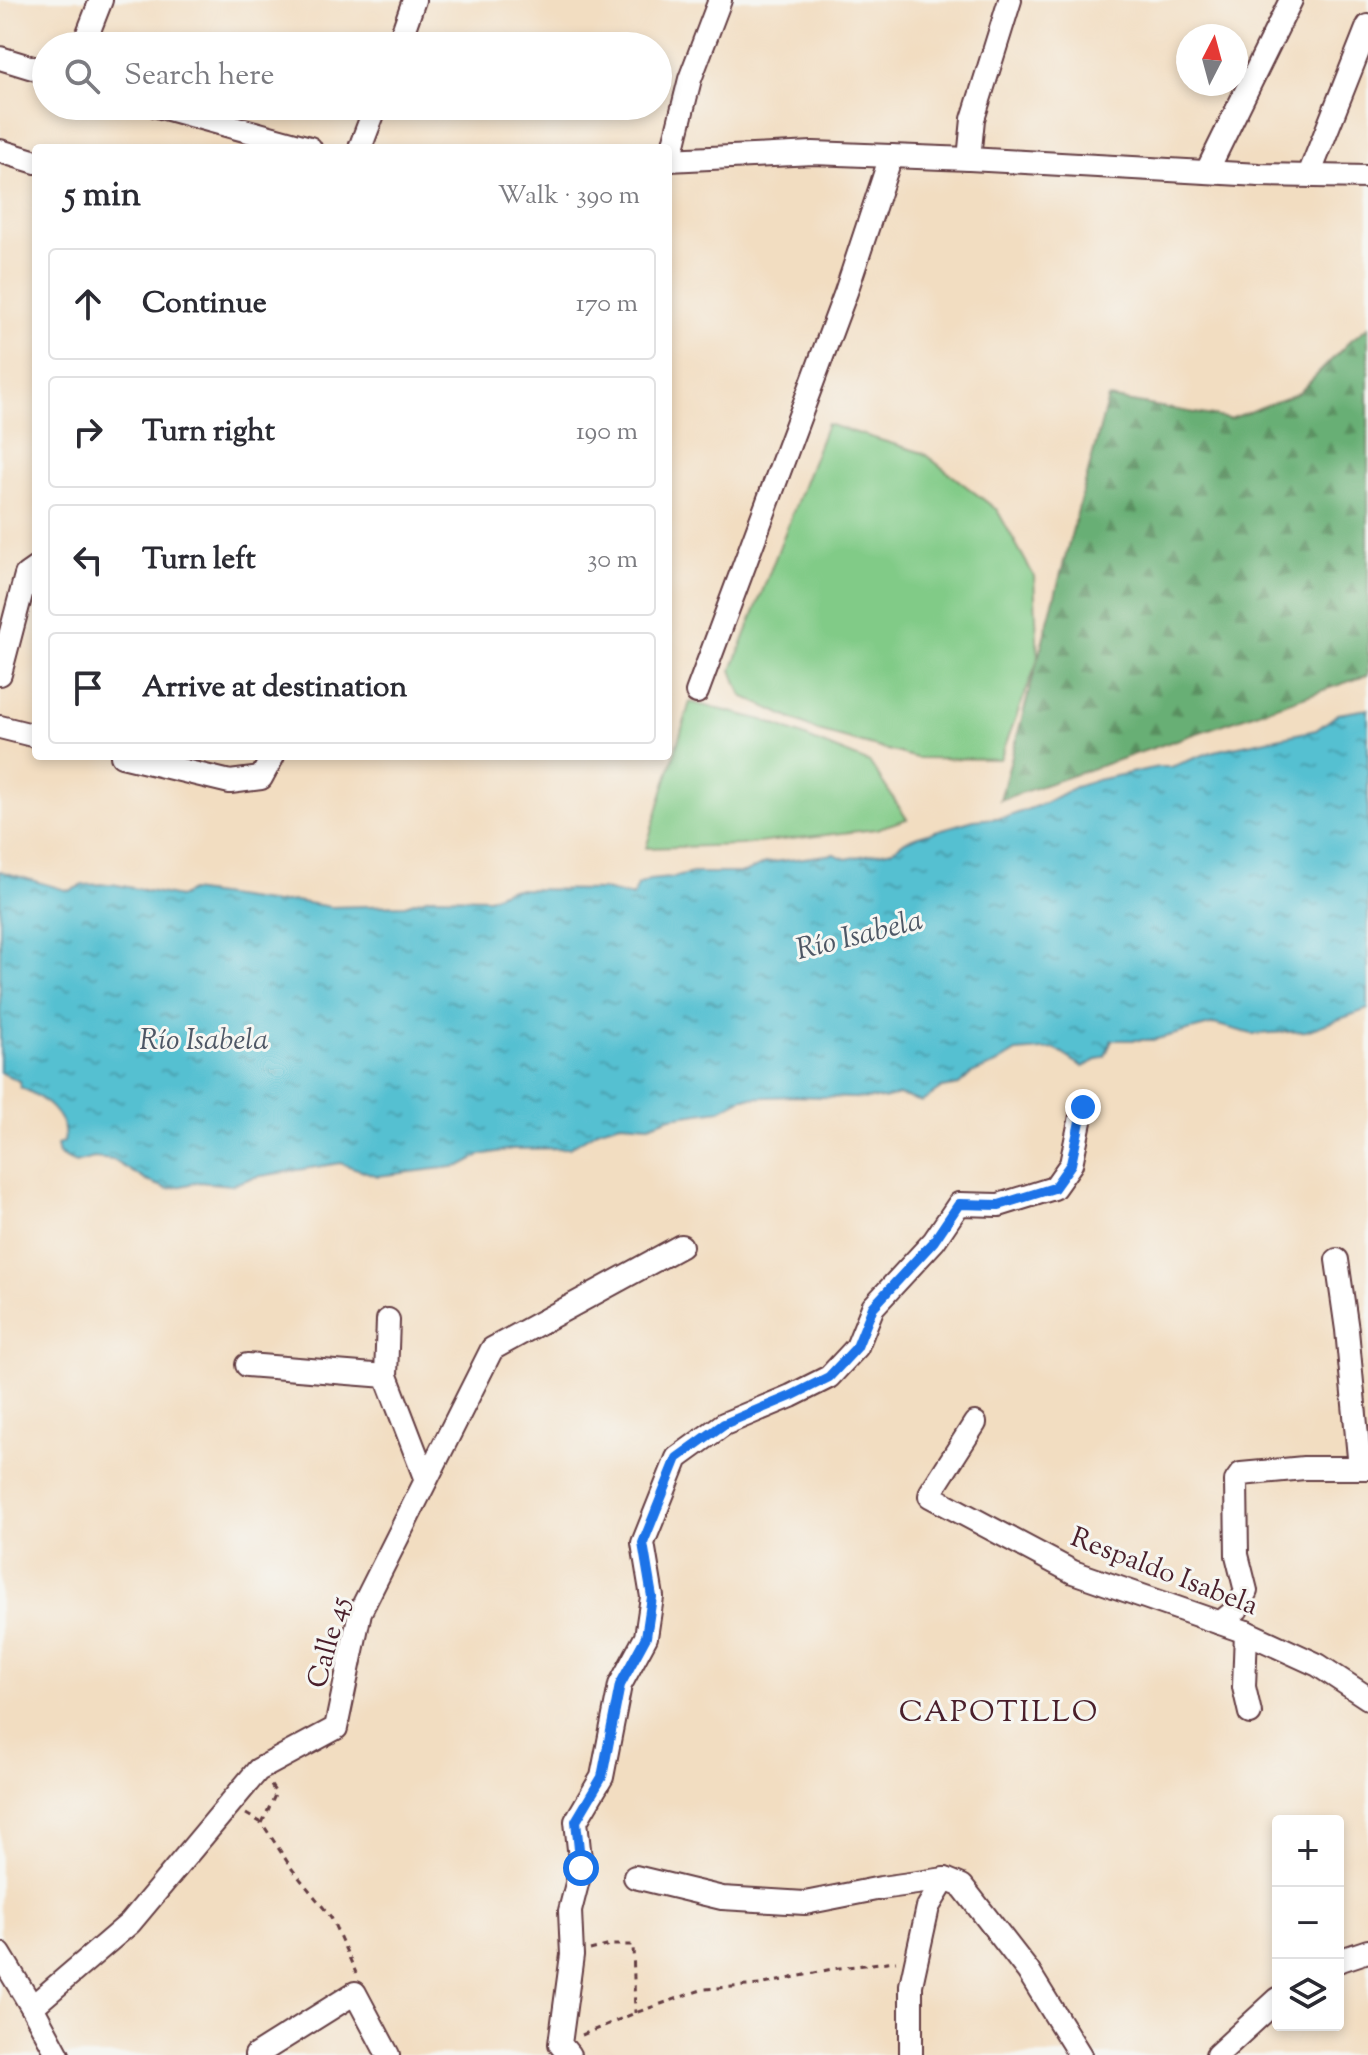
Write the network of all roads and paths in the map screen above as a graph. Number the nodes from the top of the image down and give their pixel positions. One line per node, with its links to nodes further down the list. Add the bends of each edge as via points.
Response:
1 (101, 0): 7 (street)
2 (414, 0): 8 (street)
3 (720, 0): 15 (street, via 690,79)
4 (1010, 0): 18 (street, via 973,119)
5 (1291, 0): 21 (street)
6 (1368, 26): 22 (street)
7 (88, 32)
8 (403, 32)
9 (0, 58): 10 (street)
10 (32, 68)
11 (208, 120): 13 (street)
12 (371, 120): 14 (street)
13 (295, 144)
14 (362, 144)
15 (672, 148)
16 (0, 151): 20 (street)
17 (891, 156): 18 (street); 19 (street, via 813,153); 27 (street)
18 (969, 159): 21 (street)
19 (672, 160)
20 (32, 161)
21 (1207, 171): 22 (street)
22 (1309, 175): 23 (street)
23 (1368, 177)
24 (32, 571): 25 (street, via 26,575)
25 (3, 651): 26 (street)
26 (0, 674)
27 (697, 692)
28 (0, 727): 29 (street)
29 (32, 735)
30 (139, 760): 31 (street, via 230,782 261,778)
31 (271, 760)
32 (1083, 1107): 52 (street, via 1071,1164 1054,1188 999,1205 959,1204 934,1241 873,1307 857,1347 829,1377 724,1424 677,1458 643,1543 652,1597 646,1637 620,1685 602,1777 576,1821 581,1868 570,1911)
33 (681, 1246): 40 (street, Calle 45, via 492,1349)
34 (1337, 1260): 39 (street)
35 (388, 1320): 37 (street)
36 (247, 1365): 37 (street)
37 (386, 1376): 40 (street)
38 (975, 1423): 41 (street, Respaldo Isabela, via 930,1496 1073,1572)
39 (1364, 1468): 41 (street, via 1304,1468 1237,1477 1237,1555 1246,1591 1237,1609)
40 (426, 1480): 45 (street, Calle 45, via 360,1612 336,1728)
41 (1220, 1623): 42 (street, Respaldo Isabela)
42 (1246, 1632): 43 (street, Respaldo Isabela, via 1318,1665); 44 (street, via 1244,1687)
43 (1368, 1698)
44 (1250, 1713)
45 (258, 1770): 46 (street, Calle 45); 47 (path, via 276,1793)
46 (229, 1804): 47 (path); 57 (street, Calle 45, via 130,1923)
47 (262, 1823): 55 (path, via 331,1917 358,1977)
48 (635, 1877): 49 (street, via 722,1898 805,1903)
49 (945, 1879): 53 (street, via 928,1907); 64 (street, via 962,1886 1028,1971)
50 (1368, 1951): 54 (street)
51 (0, 1954): 57 (street)
52 (572, 1955): 58 (path, via 633,1945); 59 (street)
53 (916, 1959): 58 (path, via 704,1989); 63 (street)
54 (1344, 1959)
55 (346, 1998): 61 (street); 62 (street)
56 (1272, 2005): 65 (street)
57 (32, 2007): 60 (street)
58 (635, 2013): 59 (path)
59 (565, 2049)
60 (58, 2055)
61 (256, 2055)
62 (388, 2055)
63 (911, 2055)
64 (1080, 2055)
65 (1217, 2055)

